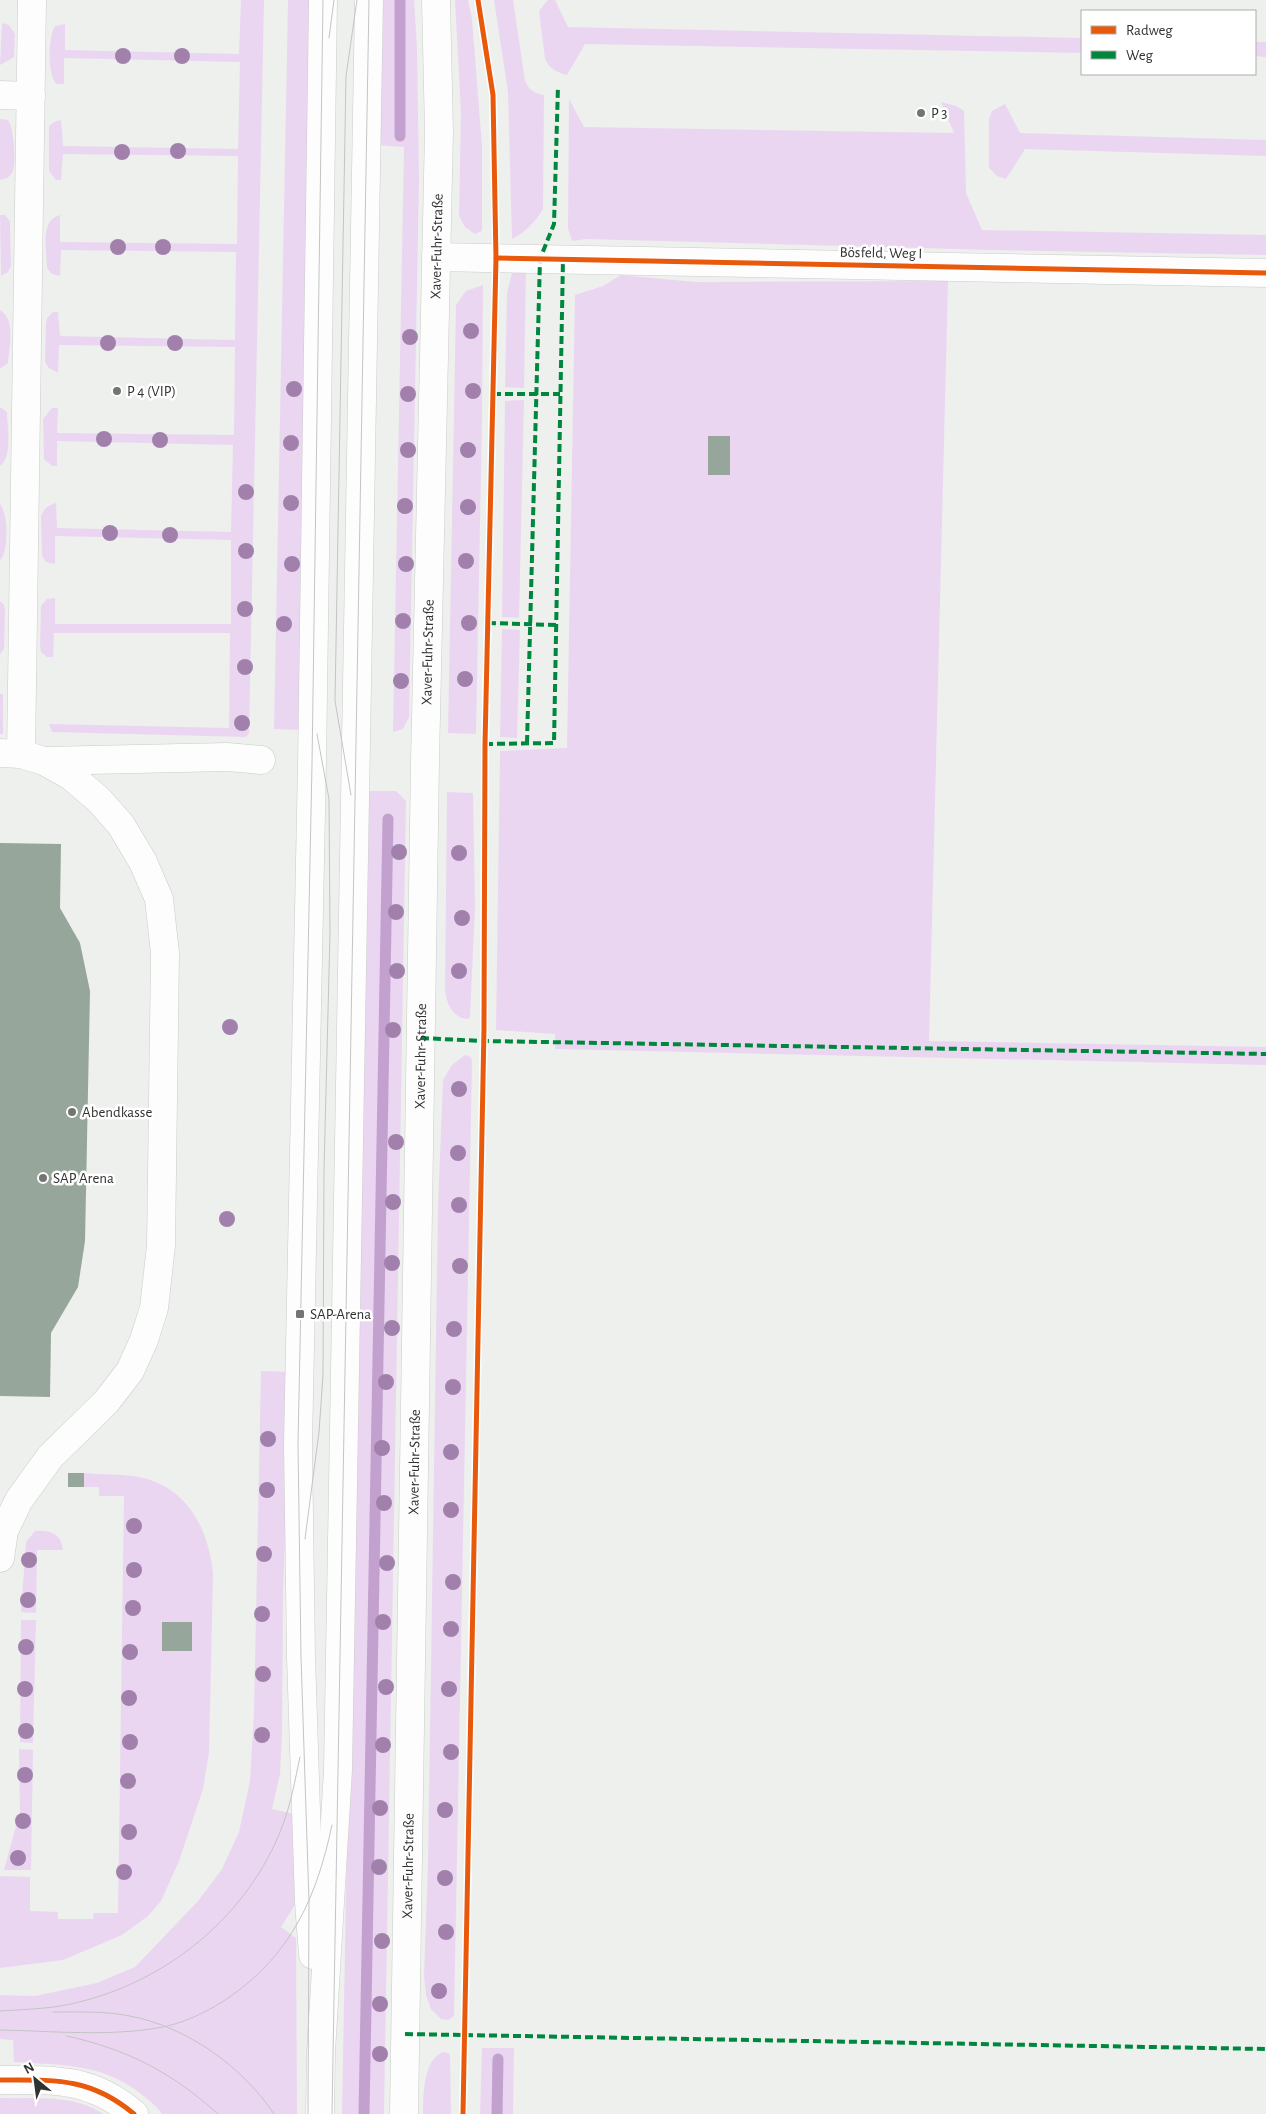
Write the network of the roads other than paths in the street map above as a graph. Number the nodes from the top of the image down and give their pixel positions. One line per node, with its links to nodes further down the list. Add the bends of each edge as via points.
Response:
1 (32, 0): 6 (street)
2 (323, 0): 12 (street, via 298,1444 309,1902)
3 (369, 0): 12 (street, via 338,1770)
4 (436, 0): 7 (street, Xaver-Fuhr-Straße, via 439,132)
5 (0, 95): 6 (street)
6 (31, 96): 9 (street)
7 (436, 257): 8 (street, Bösfeld, Weg I); 16 (street, Xaver-Fuhr-Straße)
8 (1266, 273)
9 (22, 756): 10 (street); 11 (street, via 71,776 99,800 121,825 143,862 159,899 165,953 161,1246 154,1308 130,1371 106,1402 50,1457 29,1484 4,1531)
10 (261, 760)
11 (0, 1558)
12 (321, 2052): 15 (street)
13 (0, 2080): 14 (street, via 74,2083 97,2090)
14 (134, 2114)
15 (320, 2114)
16 (404, 2114)

